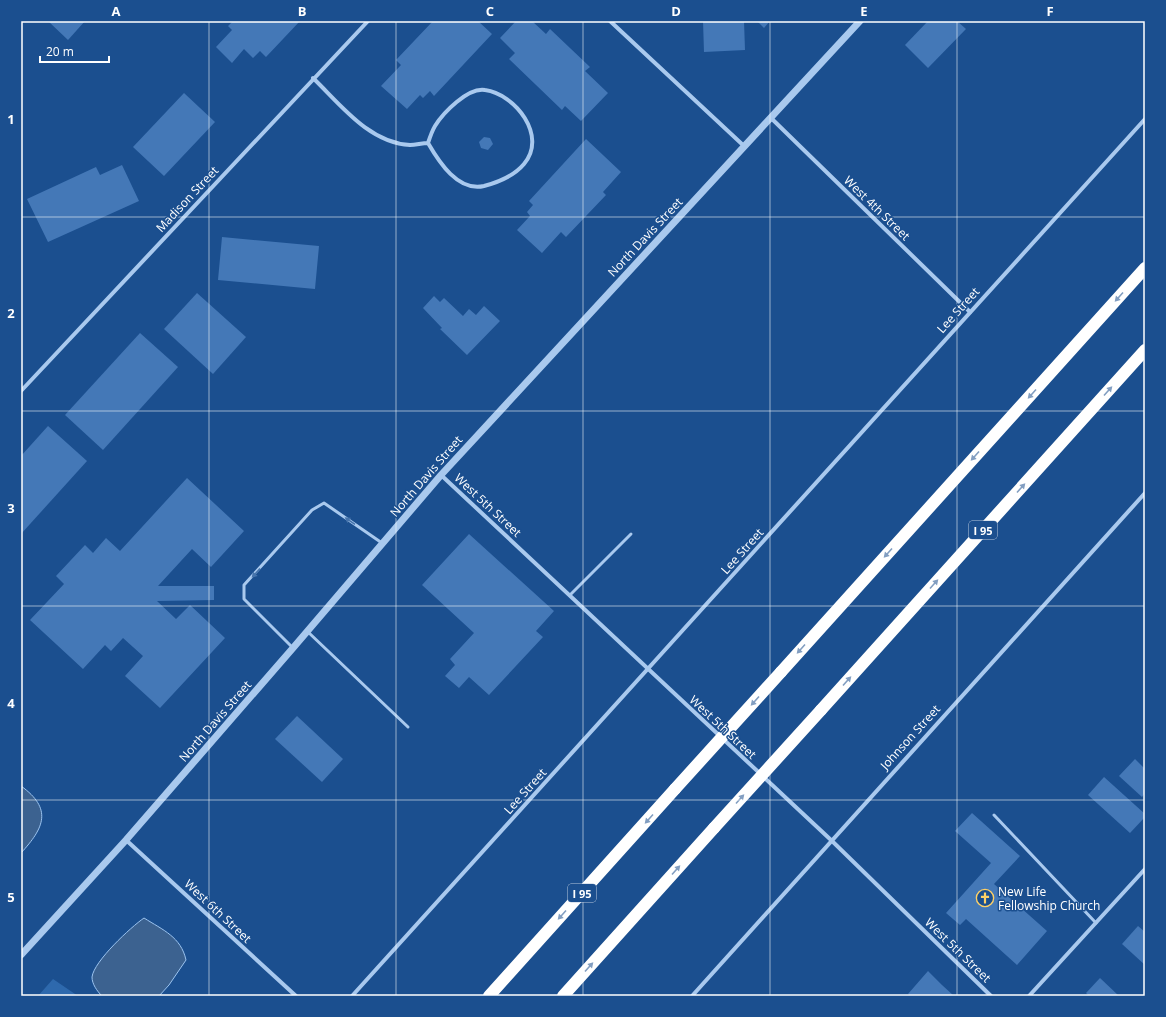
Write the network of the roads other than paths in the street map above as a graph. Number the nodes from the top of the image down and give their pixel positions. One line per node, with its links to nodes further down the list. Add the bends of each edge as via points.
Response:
1 (368, 21): 4 (street, Madison Street)
2 (610, 21): 8 (street)
3 (860, 21): 5 (street, North Davis Street)
4 (313, 78): 7 (street, via 372,133 390,141 410,145); 12 (street, Madison Street)
5 (771, 118): 8 (street, North Davis Street); 10 (street, West 4th Street)
6 (1145, 119): 10 (street, Lee Street)
7 (428, 143): 7 (street, via 448,171 463,184 480,187 498,182 524,164 530,150 531,134 525,118 517,107 504,96 483,89 465,96 447,110 434,126)
8 (744, 146): 13 (street, North Davis Street)
9 (1145, 268): 30 (highway, I 95, one-way to 30, bridge)
10 (970, 312): 20 (street, Lee Street)
11 (1145, 350): 31 (highway, I 95, one-way to 11, bridge)
12 (21, 391)
13 (440, 475): 16 (street, North Davis Street); 17 (street, West 5th Street)
14 (1145, 493): 24 (street, Johnson Street)
15 (631, 534): 17 (lane)
16 (382, 544): 18 (street, North Davis Street); 19 (lane, one-way to 19, via 324,503 312,510 244,585 244,599)
17 (570, 595): 20 (street, West 5th Street)
18 (308, 632): 19 (street, North Davis Street); 21 (lane)
19 (294, 648): 23 (street, North Davis Street)
20 (648, 670): 24 (street, West 5th Street); 29 (street, Lee Street)
21 (408, 727)
22 (994, 815): 26 (lane)
23 (126, 840): 27 (street, North Davis Street); 28 (street, West 6th Street)
24 (831, 840): 32 (street, Johnson Street); 33 (street, West 5th Street)
25 (1145, 870): 26 (street)
26 (1096, 923): 34 (street)
27 (21, 955)
28 (296, 996)
29 (352, 996)
30 (489, 996)
31 (563, 996)
32 (692, 996)
33 (990, 996)
34 (1029, 996)

